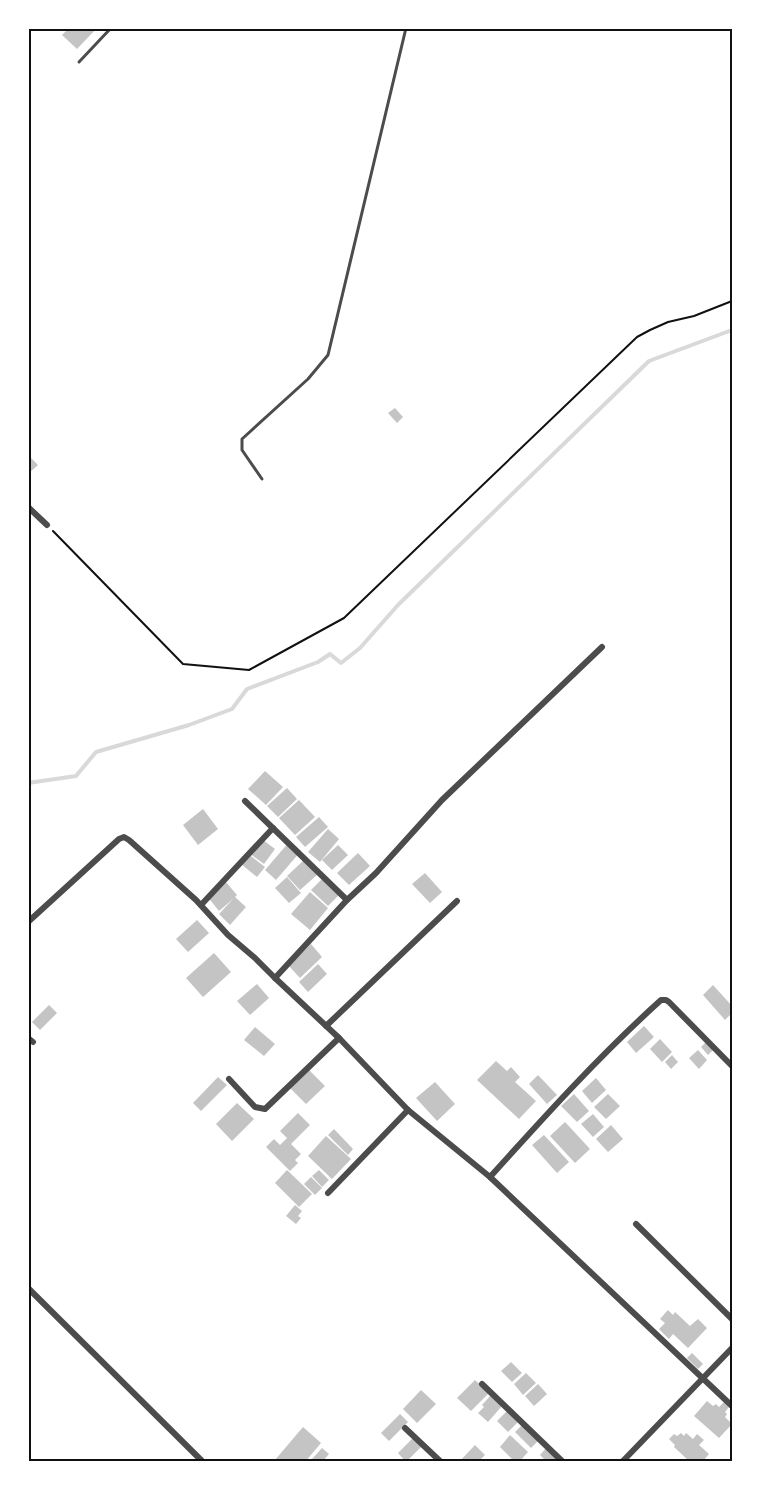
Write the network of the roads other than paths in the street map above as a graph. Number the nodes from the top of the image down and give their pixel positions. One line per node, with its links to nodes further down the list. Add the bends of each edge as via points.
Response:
1 (111, 28): 3 (lane)
2 (406, 28): 4 (lane, via 328,355 308,379 242,439 242,450)
3 (79, 62)
4 (262, 479)
5 (28, 507): 6 (street)
6 (47, 525)
7 (602, 648): 10 (street, via 470,773)
8 (245, 801): 9 (street)
9 (273, 828): 10 (street); 12 (street)
10 (347, 900): 14 (street)
11 (457, 902): 15 (street)
12 (201, 905): 13 (street, via 124,837); 14 (street)
13 (28, 922)
14 (275, 978): 15 (street)
15 (327, 1026): 16 (street)
16 (339, 1038): 18 (street, via 265,1109 255,1107); 19 (street)
17 (732, 1066): 20 (street, via 669,1002 661,1000 566,1093)
18 (229, 1079)
19 (408, 1110): 20 (street); 21 (street)
20 (490, 1178): 26 (street)
21 (328, 1193)
22 (636, 1224): 24 (street)
23 (28, 1288): 30 (street)
24 (732, 1319)
25 (732, 1348): 26 (street)
26 (703, 1378): 28 (street); 33 (street)
27 (482, 1384): 32 (street)
28 (732, 1406)
29 (405, 1428): 31 (street)
30 (202, 1461)
31 (441, 1461)
32 (563, 1461)
33 (622, 1461)

